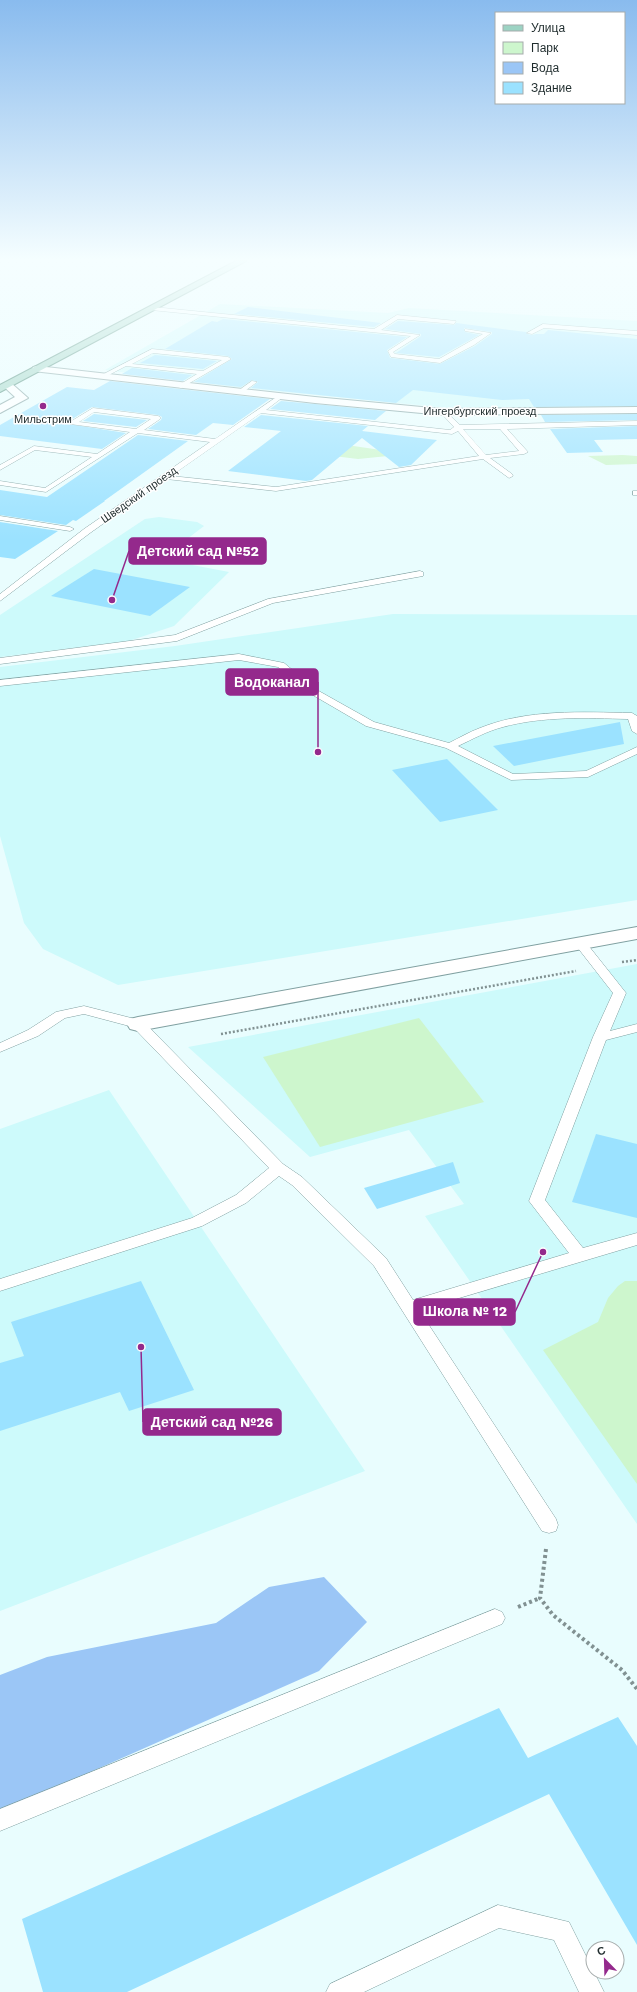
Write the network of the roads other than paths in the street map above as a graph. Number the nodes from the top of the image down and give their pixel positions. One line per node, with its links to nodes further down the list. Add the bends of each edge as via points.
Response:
1 (66, 354): 7 (main road)
2 (147, 354): 6 (lane)
3 (180, 354): 8 (lane, via 228,359)
4 (391, 354): 5 (lane, via 440,362)
5 (454, 354)
6 (128, 364): 8 (lane); 9 (lane)
7 (37, 369): 9 (street, Ингербургский проезд); 12 (main road)
8 (205, 373): 11 (lane)
9 (103, 376): 11 (street, Ингербургский проезд)
10 (254, 382): 13 (lane)
11 (181, 386): 13 (street, Ингербургский проезд)
12 (3, 387): 15 (street, via 22,398)
13 (240, 392): 14 (street, Ингербургский проезд)
14 (281, 396): 17 (lane, Шведский проезд); 18 (street, Ингербургский проезд)
15 (0, 410)
16 (637, 410): 18 (street, Ингербургский проезд)
17 (260, 411): 20 (lane, via 452,432); 23 (lane, Шведский проезд)
18 (443, 412): 20 (lane)
19 (637, 423): 21 (lane)
20 (458, 427): 21 (lane); 25 (lane)
21 (502, 427): 25 (lane, via 524,452)
22 (137, 431): 22 (lane, via 158,418 93,410 72,423); 23 (lane); 24 (lane)
23 (216, 441): 28 (lane, Шведский проезд)
24 (99, 456): 26 (lane, via 34,448); 29 (lane, via 46,490)
25 (484, 457): 27 (lane); 28 (lane, via 276,488 250,488)
26 (0, 468)
27 (509, 476)
28 (164, 477): 33 (lane, Шведский проезд, via 87,531)
29 (0, 483)
30 (0, 518): 31 (lane)
31 (70, 528)
32 (420, 574): 34 (lane, via 271,601 177,638)
33 (0, 598)
34 (0, 661)
35 (0, 683): 37 (lane, via 239,657 281,665 314,692 370,724)
36 (637, 731): 37 (lane, via 632,716 577,714 511,722 483,730)
37 (450, 746): 38 (lane, via 511,777 588,774)
38 (637, 750)
39 (637, 933): 40 (street)
40 (580, 943): 41 (street); 43 (lane, via 620,993)
41 (138, 1024): 44 (lane, via 84,1010 61,1015 33,1033); 45 (lane)
42 (637, 1028): 43 (lane)
43 (600, 1037): 47 (lane, via 537,1201)
44 (0, 1048)
45 (278, 1168): 48 (lane, via 241,1199 197,1222); 49 (lane, via 297,1181 380,1262)
46 (637, 1239): 47 (lane)
47 (580, 1255): 49 (lane)
48 (0, 1285)
49 (409, 1307): 50 (lane)
50 (549, 1524)
51 (495, 1618): 52 (lane)
52 (0, 1820)
53 (338, 1992): 54 (lane, via 498,1916 561,1930)
54 (592, 1992)

